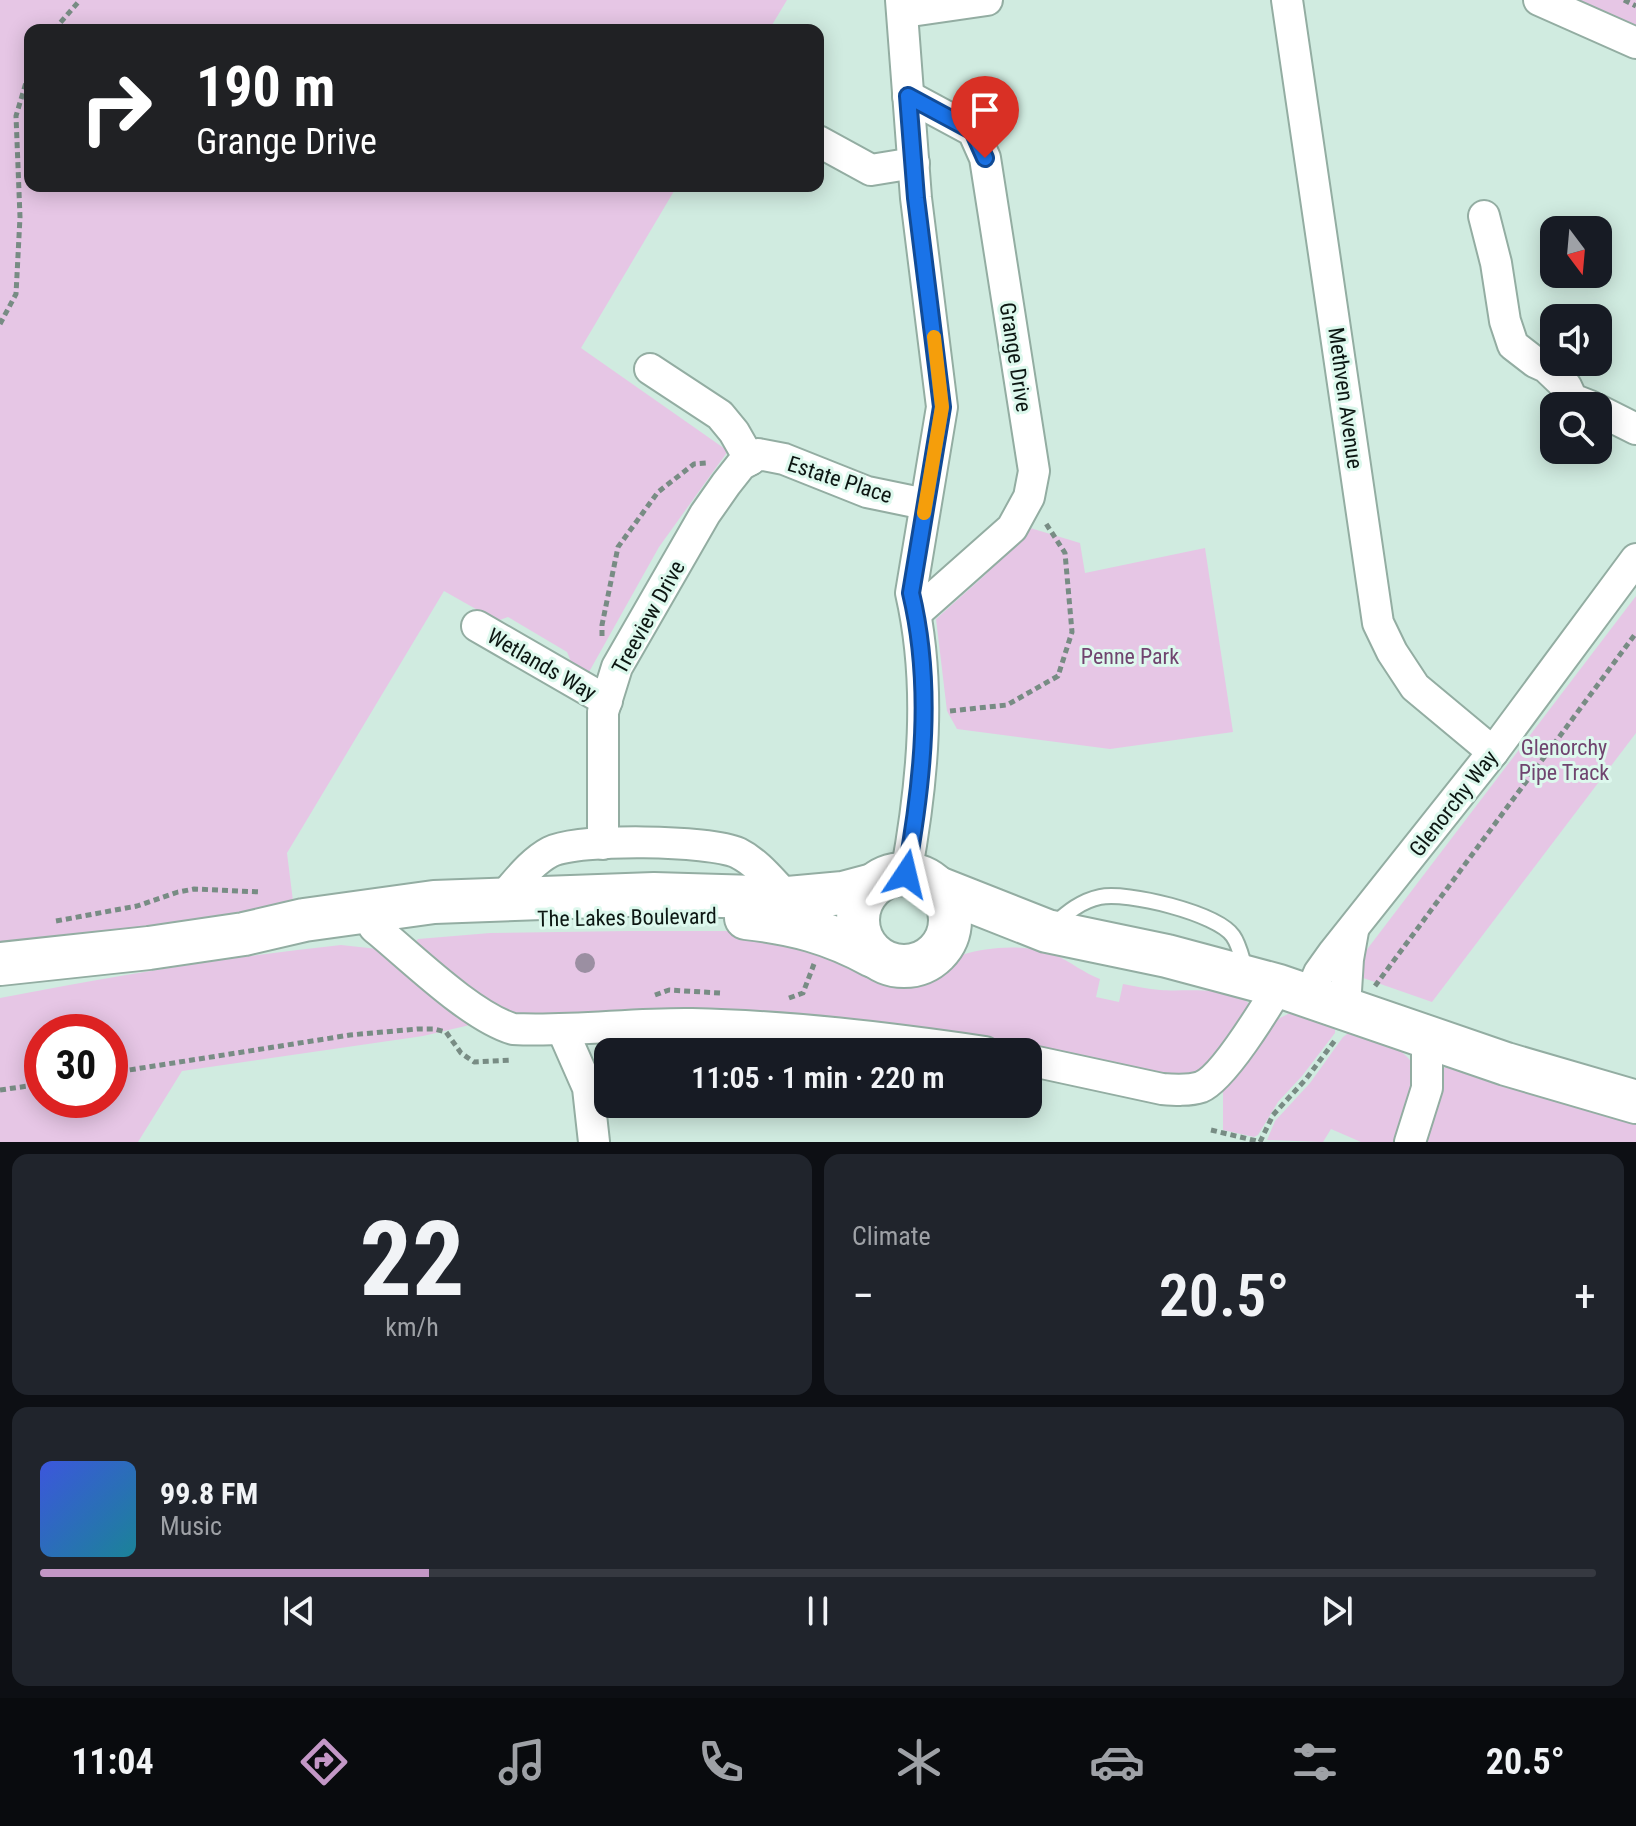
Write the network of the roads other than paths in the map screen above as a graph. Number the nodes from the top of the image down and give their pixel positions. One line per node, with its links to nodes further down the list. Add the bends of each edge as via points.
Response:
1 (987, 0): 4 (street)
2 (1287, 0): 20 (street, Methven Avenue, via 1378,623 1415,687)
3 (1539, 0): 5 (street)
4 (902, 6): 6 (street)
5 (1636, 43)
6 (908, 96): 8 (street); 17 (street, Grange Drive, via 973,131 985,158 1034,471 1029,497 1012,528)
7 (824, 144): 8 (street, via 871,170)
8 (914, 163): 15 (street, via 942,407)
9 (1484, 216): 11 (street, via 1513,345 1546,367)
10 (650, 369): 14 (street, via 720,415)
11 (1569, 392)
12 (1612, 417): 13 (street)
13 (1636, 429)
14 (750, 460): 15 (street, Estate Place, via 758,454 784,459 867,492); 19 (street, Treeview Drive, via 705,514 617,667)
15 (925, 504): 17 (street, via 911,593)
16 (1636, 559): 20 (street, Glenorchy Way)
17 (916, 613): 22 (street, via 926,713)
18 (477, 626): 19 (street, Wetlands Way)
19 (607, 701): 21 (street, Treeview Drive)
20 (1493, 752): 33 (street, Glenorchy Way, via 1353,931 1348,959)
21 (603, 844): 23 (street, The Lakes Boulevard, via 566,846 548,853); 24 (street, The Lakes Boulevard, via 715,846 756,865)
22 (906, 882): 24 (street, The Lakes Boulevard); 26 (street); 29 (street, via 946,900 950,928); 30 (street, via 863,897 858,928)
23 (502, 898): 24 (street, The Lakes Boulevard); 27 (street, The Lakes Boulevard, via 360,911)
24 (788, 898)
25 (374, 927): 27 (street, The Lakes Boulevard); 30 (street, The Lakes Boulevard, via 678,916 765,920 841,938); 35 (street, via 501,1025)
26 (1047, 931): 29 (street, via 992,934); 33 (street, via 1167,956)
27 (244, 934): 28 (street, The Lakes Boulevard)
28 (149, 948): 31 (street, The Lakes Boulevard); 32 (street, The Lakes Boulevard)
29 (937, 953): 30 (street, via 912,966)
30 (873, 956)
31 (0, 964)
32 (0, 983)
33 (1307, 996): 36 (street); 38 (street, via 1201,1087 1162,1089)
34 (606, 1026): 35 (street); 37 (street, via 761,1026); 39 (street)
35 (562, 1029): 39 (street)
36 (1427, 1037): 40 (street); 42 (street, via 1427,1088)
37 (884, 1038)
38 (1042, 1063)
39 (588, 1088): 41 (street)
40 (1636, 1102)
41 (594, 1142)
42 (1410, 1142)

